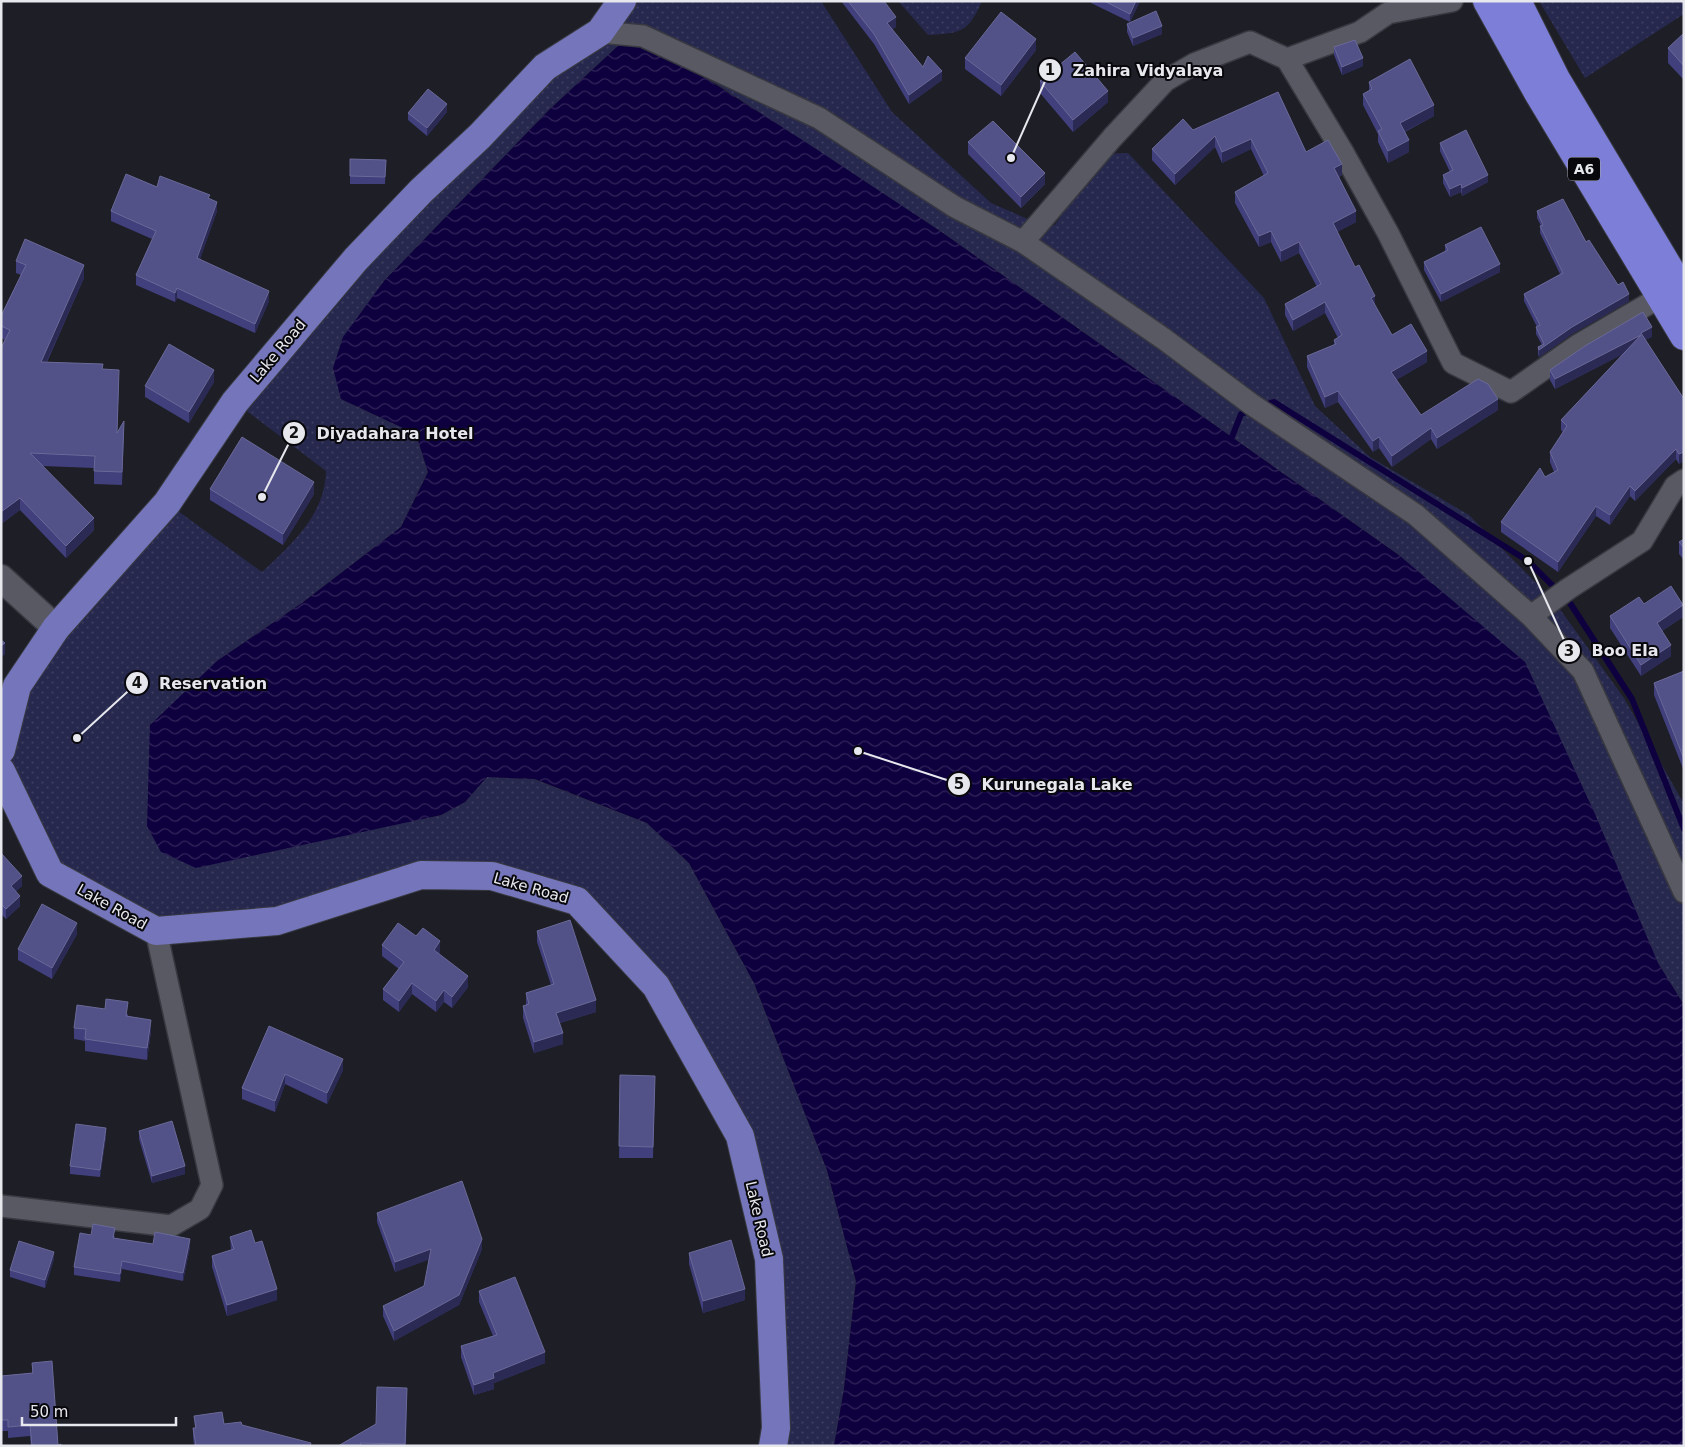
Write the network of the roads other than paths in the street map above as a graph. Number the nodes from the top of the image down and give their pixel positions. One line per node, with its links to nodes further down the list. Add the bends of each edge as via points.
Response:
1 (622, 1): 5 (main road, Lake Road)
2 (1452, 1): 6 (street, via 1388,13 1360,32)
3 (1487, 1): 8 (highway, A6, via 1537,91)
4 (1516, 1): 8 (highway, A6)
5 (600, 32): 7 (street, via 643,36 819,118 955,207); 13 (main road, Lake Road, via 545,67 356,259 235,402 167,503)
6 (1287, 60): 7 (street, via 1250,42 1194,64 1165,81); 8 (street, via 1388,232 1454,363 1511,392 1578,345)
7 (1023, 242): 12 (street, via 1416,515)
8 (1675, 292): 9 (highway, A6)
9 (1684, 336)
10 (1684, 480): 12 (street, via 1675,486 1642,541)
11 (1, 578): 13 (street)
12 (1532, 616): 16 (street, via 1583,670)
13 (56, 628): 14 (main road, Lake Road, via 16,686)
14 (1, 750)
15 (1, 771): 17 (main road, Lake Road, via 50,873)
16 (1684, 892)
17 (156, 931): 18 (street, via 212,1185 200,1209 171,1226); 19 (main road, Lake Road, via 277,921 421,874 492,876 577,901 656,986 740,1136 769,1260 776,1428)
18 (1, 1206)
19 (773, 1446)

